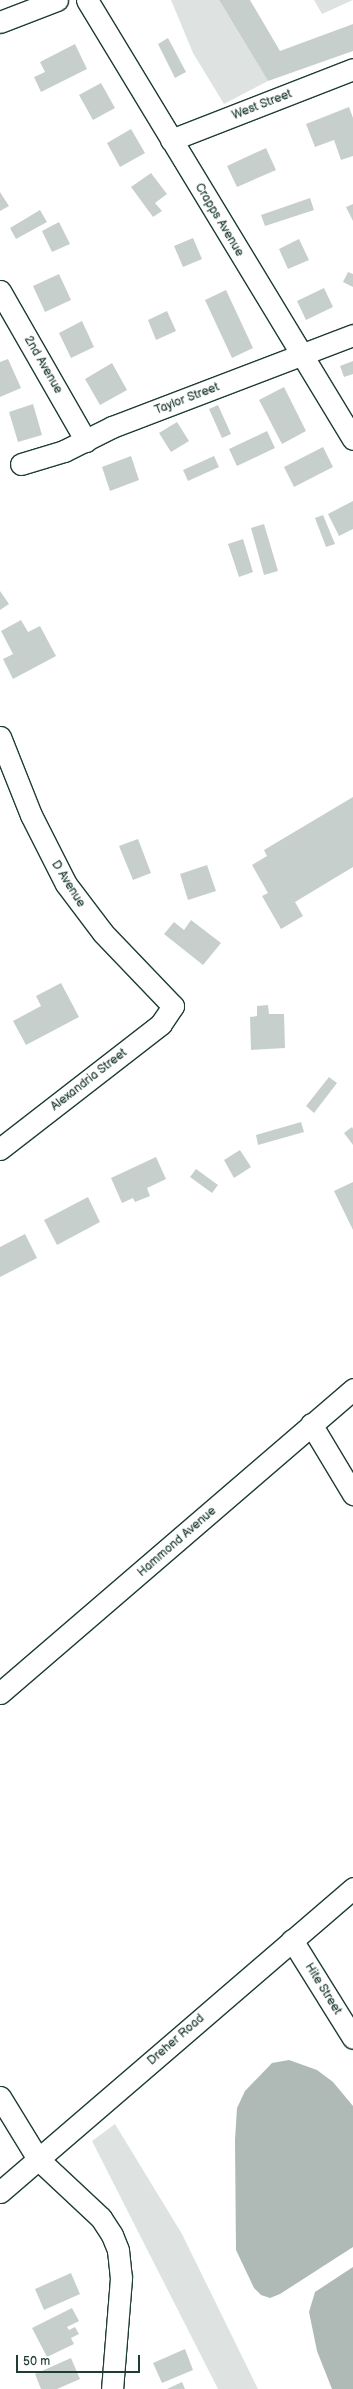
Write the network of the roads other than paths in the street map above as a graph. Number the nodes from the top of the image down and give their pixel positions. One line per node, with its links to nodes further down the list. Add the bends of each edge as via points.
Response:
1 (57, 0): 3 (street)
2 (87, 0): 5 (street, Crapps Avenue)
3 (0, 22)
4 (353, 69): 5 (street, West Street)
5 (171, 140): 8 (street, Crapps Avenue)
6 (0, 290): 10 (street, 2nd Avenue)
7 (353, 335): 8 (street, Taylor Street)
8 (300, 355): 9 (street, Crapps Avenue); 10 (street, Taylor Street, via 112,428)
9 (353, 439)
10 (86, 441): 11 (street, Taylor Street)
11 (21, 464)
12 (0, 737): 13 (street, D Avenue, via 31,815 66,884 103,933)
13 (173, 1006): 14 (street, Alexandria Street, via 161,1024)
14 (0, 1148)
15 (353, 1389): 16 (street, Hammond Avenue)
16 (311, 1424): 17 (street); 18 (street, Hammond Avenue)
17 (353, 1494)
18 (0, 1693)
19 (353, 1888): 20 (street, Dreher Road)
20 (292, 1940): 21 (street, Hite Street); 23 (street, Dreher Road)
21 (353, 2038)
22 (0, 2097): 23 (street)
23 (38, 2159): 24 (street, Dreher Road); 25 (street, via 101,2218 118,2250 121,2278)
24 (0, 2192)
25 (112, 2389)

